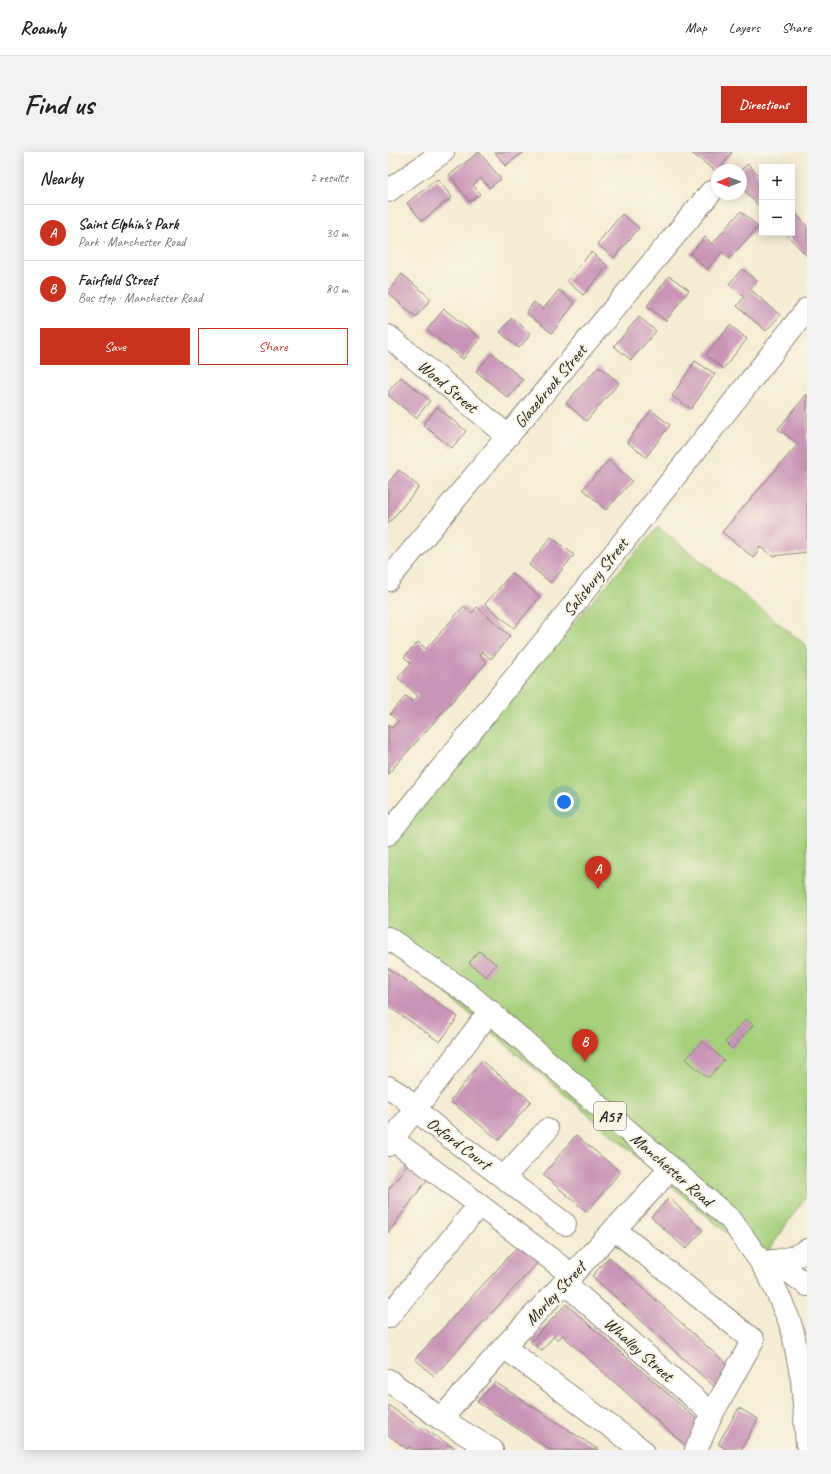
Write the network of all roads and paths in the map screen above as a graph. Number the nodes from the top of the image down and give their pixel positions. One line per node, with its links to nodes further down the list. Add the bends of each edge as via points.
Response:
1 (443, 152): 2 (street)
2 (388, 191)
3 (711, 192): 6 (street, Glazebrook Street)
4 (805, 318): 8 (street, Salisbury Street)
5 (388, 336): 6 (street, Wood Street)
6 (508, 436): 7 (street, Glazebrook Street)
7 (388, 580)
8 (388, 834)
9 (388, 938): 10 (street, Manchester Road / A57, via 460,987)
10 (490, 1011): 12 (street); 15 (street, Manchester Road / A57)
11 (388, 1087): 12 (street, Oxford Court)
12 (415, 1108): 14 (street); 16 (street, Oxford Court, via 431,1123)
13 (546, 1130): 16 (street, Oxford Court)
14 (390, 1142): 17 (street, Whalley Street)
15 (670, 1167): 19 (street, Morley Street); 21 (street, Manchester Road / A57, via 731,1220)
16 (504, 1177): 18 (street, Oxford Court)
17 (479, 1205): 22 (street, Whalley Street); 24 (street)
18 (565, 1224)
19 (614, 1229): 22 (street, Morley Street); 28 (street, via 753,1340)
20 (807, 1250): 21 (street, via 795,1256)
21 (768, 1262): 23 (street); 27 (street, Manchester Road / A57, via 772,1281 789,1320)
22 (569, 1279): 25 (street, Morley Street); 28 (street, Whalley Street)
23 (807, 1285)
24 (388, 1317)
25 (504, 1347): 29 (street, Morley Street); 32 (street)
26 (388, 1380): 29 (street)
27 (804, 1380): 30 (street, Manchester Road / A57)
28 (712, 1414): 33 (street)
29 (441, 1419): 31 (street)
30 (807, 1444)
31 (492, 1450)
32 (642, 1450)
33 (696, 1450)

